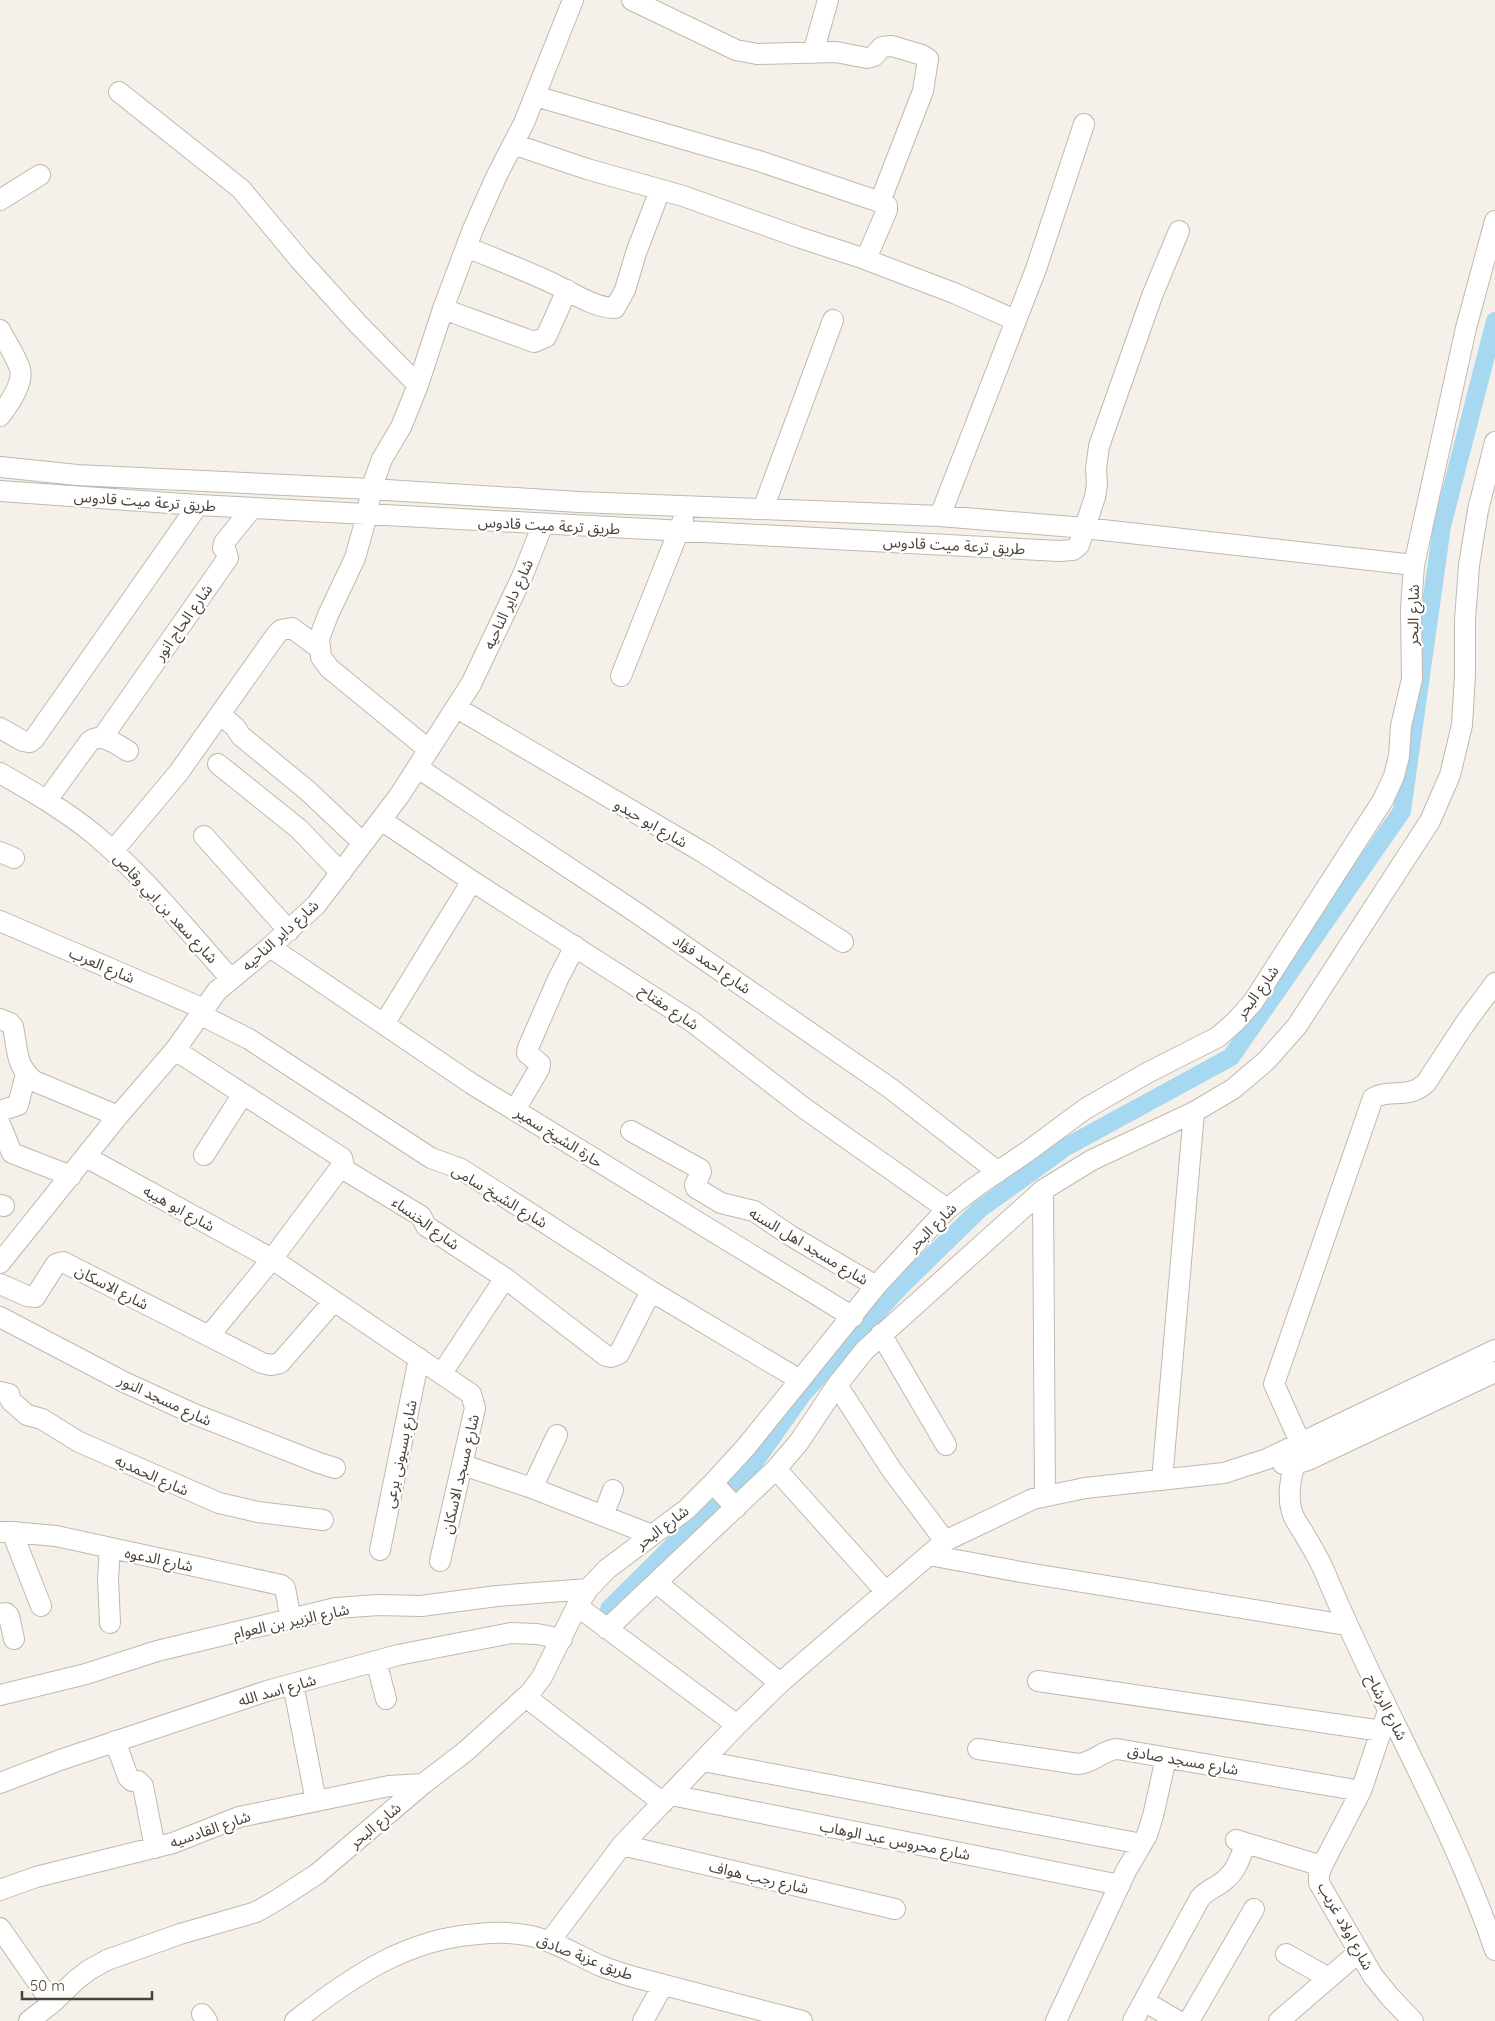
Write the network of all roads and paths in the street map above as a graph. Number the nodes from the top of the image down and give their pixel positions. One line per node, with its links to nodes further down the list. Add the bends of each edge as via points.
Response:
1 (573, 0): 6 (street)
2 (632, 0): 4 (street, via 736,50 757,54)
3 (828, 0): 4 (street)
4 (813, 52): 12 (street, via 836,52 867,58 874,56 882,47 892,46 928,59 923,91)
5 (119, 92): 22 (street, via 241,189 300,260)
6 (535, 96): 8 (street); 12 (street, via 759,161)
7 (1084, 124): 20 (street, via 1036,269)
8 (513, 144): 10 (street); 15 (street)
9 (40, 175): 11 (street)
10 (660, 190): 16 (street); 17 (street, via 625,290 615,308)
11 (0, 200)
12 (880, 202): 16 (street, via 888,208)
13 (1495, 221): 39 (street, شارع البحر, via 1466,328)
14 (1179, 231): 37 (street, via 1152,296 1099,446 1095,497)
15 (467, 247): 17 (street); 18 (street)
16 (866, 259): 20 (street)
17 (568, 290): 18 (street, via 546,337 534,342)
18 (442, 309): 22 (street)
19 (833, 320): 32 (street)
20 (1015, 320): 34 (street)
21 (0, 330): 23 (street, via 20,369 16,388)
22 (418, 385): 26 (street)
23 (0, 416)
24 (1495, 442): 73 (street, شارع البحر, via 1478,510 1469,565 1462,726 1450,775 1430,821 1297,1026 1267,1060 1233,1089)
25 (0, 467): 26 (street, طريق ترعة ميت قادوس, via 77,475)
26 (370, 489): 28 (street, طريق ترعة ميت قادوس); 33 (street)
27 (0, 491): 29 (street, طريق ترعة ميت قادوس)
28 (579, 502): 30 (street, طريق ترعة ميت قادوس); 36 (street)
29 (198, 505): 31 (street, طريق ترعة ميت قادوس); 44 (street, via 34,739 23,741)
30 (688, 507): 32 (street, طريق ترعة ميت قادوس); 38 (street)
31 (252, 508): 33 (street, طريق ترعة ميت قادوس); 45 (street, شارع الحاج انور, via 224,542 228,558)
32 (763, 509): 34 (street, طريق ترعة ميت قادوس)
33 (367, 515): 35 (street, طريق ترعة ميت قادوس); 40 (street, via 355,558 328,615)
34 (940, 516): 37 (street, طريق ترعة ميت قادوس)
35 (543, 524): 36 (street, طريق ترعة ميت قادوس); 42 (street, شارع داير الناحيه, via 503,619)
36 (575, 526): 38 (street, طريق ترعة ميت قادوس)
37 (1085, 528): 38 (street, طريق ترعة ميت قادوس, via 1073,550 1059,551); 39 (street, طريق ترعة ميت قادوس)
38 (678, 532): 41 (street)
39 (1414, 565): 80 (street, شارع البحر, via 1412,679 1400,726 1400,756 1394,776 1383,800 1253,1002 1218,1037 1147,1072 1085,1110)
40 (319, 648): 43 (street, via 292,628 281,630); 46 (street, via 329,668)
41 (621, 676)
42 (457, 708): 46 (street, شارع داير الناحيه); 60 (street, شارع ابو حيدو, via 704,853)
43 (221, 714): 54 (street, via 241,736 308,791); 55 (street, via 179,772)
44 (0, 728)
45 (102, 738): 47 (street); 51 (street, شارع الحاج انور, via 90,741)
46 (429, 750): 49 (street, شارع داير الناحيه)
47 (128, 751)
48 (218, 764): 56 (street, via 299,829)
49 (418, 768): 52 (street, شارع داير الناحيه); 80 (street, شارع احمد فؤاد, via 634,910 890,1088)
50 (0, 773): 51 (street, شارع سعد بن ابي وقاص)
51 (47, 800): 55 (street, شارع سعد بن ابي وقاص)
52 (381, 820): 54 (street, شارع داير الناحيه); 57 (street, شارع مفتاح)
53 (204, 836): 59 (street)
54 (363, 843): 56 (street, شارع داير الناحيه)
55 (113, 852): 63 (street, شارع سعد بن ابي وقاص, via 137,872)
56 (341, 873): 59 (street, شارع داير الناحيه)
57 (472, 881): 61 (street, شارع مفتاح); 67 (street)
58 (0, 921): 65 (street, شارع العرب)
59 (289, 931): 62 (street, شارع داير الناحيه)
60 (843, 942)
61 (575, 946): 72 (street, via 527,1052 540,1064 540,1069); 83 (street, شارع مفتاح, via 694,1024 804,1108)
62 (270, 947): 63 (street, شارع داير الناحيه); 67 (street, حارة الشيخ سمير)
63 (231, 979): 65 (street, شارع داير الناحيه, via 217,991)
64 (1495, 983): 103 (street, via 1419,1089 1399,1094 1382,1092 1373,1098 1274,1384)
65 (202, 1012): 68 (street, شارع داير الناحيه); 89 (street, شارع الشيخ سامى, via 250,1039 431,1158 461,1169)
66 (0, 1019): 69 (street, via 13,1027 18,1057)
67 (384, 1024): 72 (street, حارة الشيخ سمير)
68 (175, 1050): 70 (street, شارع الخنساء); 74 (street, شارع داير الناحيه)
69 (26, 1074): 71 (street, via 18,1105); 74 (street, via 34,1081)
70 (243, 1094): 77 (street); 79 (street, شارع الخنساء, via 342,1158)
71 (0, 1110)
72 (515, 1110): 92 (street, حارة الشيخ سمير)
73 (1194, 1112): 82 (street, شارع البحر, via 1092,1160); 110 (street)
74 (118, 1116): 78 (street, شارع داير الناحيه)
75 (0, 1124): 81 (street, via 12,1154)
76 (631, 1131): 88 (street, شارع مسجد اهل السنه, via 700,1169 695,1185 697,1189 726,1205 754,1211)
77 (204, 1155)
78 (86, 1157): 81 (street, شارع داير الناحيه); 85 (street, شارع ابو هيبه)
79 (343, 1164): 85 (street); 86 (street, شارع الخنساء, via 345,1170 421,1216 426,1226)
80 (998, 1172): 83 (street, شارع البحر)
81 (71, 1176): 84 (street, شارع داير الناحيه)
82 (1042, 1190): 93 (street, شارع البحر); 114 (street)
83 (947, 1209): 88 (street, شارع البحر)
84 (4, 1253)
85 (272, 1259): 90 (street); 94 (street)
86 (505, 1278): 89 (street, شارع الخنساء, via 611,1357 619,1354); 98 (street)
87 (0, 1284): 94 (street, شارع الاسكان, via 34,1297 60,1262)
88 (876, 1286): 92 (street, شارع البحر)
89 (651, 1291): 99 (street, شارع الشيخ سامى)
90 (334, 1301): 94 (street, شارع الاسكان, via 275,1365 266,1365); 96 (street)
91 (0, 1317): 108 (street, شارع مسجد النور, via 124,1382 194,1414)
92 (853, 1317): 99 (street, شارع البحر)
93 (880, 1334): 100 (street, شارع البحر); 104 (street)
94 (209, 1336)
95 (1495, 1350): 103 (street)
96 (419, 1358): 98 (street); 121 (street, شارع بسيونى برعى)
97 (1495, 1372): 106 (street)
98 (442, 1373): 107 (street, شارع مسجد الاسكان, via 466,1390 474,1401)
99 (800, 1380): 113 (street, شارع البحر, via 746,1447)
100 (837, 1385): 109 (street, شارع البحر, via 799,1442); 119 (street, via 891,1468)
101 (0, 1392): 116 (street, شارع الحمديه, via 9,1394 11,1401 23,1413 42,1420 78,1442 219,1503 258,1512)
102 (557, 1435): 111 (street)
103 (1300, 1442): 105 (street)
104 (946, 1444)
105 (1267, 1459): 106 (street); 110 (street, via 1224,1473)
106 (1295, 1464): 132 (street, شارع الرشاح, via 1290,1480 1292,1514 1317,1556)
107 (463, 1465): 111 (street); 123 (street, شارع مسجد الاسكان)
108 (336, 1468)
109 (776, 1469): 113 (street, شارع البحر); 126 (street)
110 (1162, 1480): 114 (street, via 1085,1488)
111 (532, 1488): 115 (street)
112 (614, 1490): 115 (street)
113 (725, 1495): 118 (street, شارع البحر, via 687,1509); 124 (street, شارع البحر)
114 (1045, 1496): 119 (street)
115 (603, 1516): 118 (street)
116 (323, 1520)
117 (6, 1532): 120 (street, شارع الدعوه, via 56,1536); 127 (street)
118 (652, 1535): 125 (street, شارع البحر, via 607,1569)
119 (945, 1541): 122 (street)
120 (110, 1548): 130 (street, شارع الدعوه, via 284,1586); 131 (street)
121 (380, 1550)
122 (929, 1555): 126 (street); 132 (street)
123 (440, 1561)
124 (657, 1583): 133 (street, شارع البحر); 138 (street)
125 (588, 1589): 128 (street, شارع البحر); 130 (street, شارع الزبير بن العوام, via 421,1606 336,1608)
126 (886, 1592): 138 (street)
127 (40, 1606)
128 (577, 1606): 133 (street); 135 (street, شارع البحر)
129 (0, 1614): 134 (street, via 8,1616)
130 (291, 1620): 140 (street, شارع الزبير بن العوام, via 157,1651 86,1674)
131 (110, 1623)
132 (1346, 1625): 143 (street, شارع الرشاح)
133 (607, 1629): 144 (street)
134 (14, 1639)
135 (562, 1639): 136 (street, شارع اسد الله, via 510,1633); 141 (street, شارع البحر, via 542,1676)
136 (376, 1661): 139 (street, شارع اسد الله); 142 (street)
137 (1038, 1681): 145 (street)
138 (780, 1683): 144 (street)
139 (293, 1684): 146 (street, شارع اسد الله); 154 (street)
140 (0, 1695)
141 (526, 1697): 151 (street, شارع البحر); 153 (street)
142 (386, 1698)
143 (1388, 1711): 145 (street, شارع اولاد غريب); 165 (street, شارع الرشاح, via 1446,1830 1484,1916)
144 (738, 1725): 149 (street)
145 (1382, 1731): 152 (street, شارع اولاد غريب)
146 (115, 1741): 150 (street, شارع اسد الله); 157 (street, via 128,1777 143,1786)
147 (978, 1749): 148 (street, شارع مسجد صادق, via 1078,1764 1089,1762 1111,1749)
148 (1166, 1758): 152 (street, شارع مسجد صادق); 155 (street, via 1153,1816)
149 (703, 1761): 153 (street); 155 (street)
150 (0, 1783)
151 (424, 1784): 154 (street, شارع القادسيه, via 389,1786); 171 (street, شارع البحر, via 316,1874 278,1900 256,1912 107,1960 88,1970)
152 (1360, 1791): 158 (street, شارع اولاد غريب)
153 (667, 1799): 156 (street); 159 (street, شارع محروس عبد الوهاب)
154 (316, 1801): 157 (street, شارع القادسيه, via 239,1817)
155 (1142, 1844): 159 (street)
156 (622, 1845): 161 (street, شارع رجب هواف); 164 (street)
157 (156, 1848): 160 (street, شارع القادسيه, via 36,1877)
158 (1322, 1866): 166 (street, شارع اولاد غريب, via 1318,1874 1319,1883); 170 (street, via 1241,1842 1233,1872 1200,1898)
159 (1120, 1885): 176 (street)
160 (0, 1890)
161 (895, 1908)
162 (1254, 1909): 179 (street)
163 (0, 1928): 171 (street)
164 (550, 1941): 169 (street, طريق عزبة صادق, via 602,1967); 174 (street, طريق عزبة صادق, via 499,1932 432,1941 400,1952 362,1973)
165 (1495, 1950)
166 (1359, 1952): 168 (street); 181 (street, شارع اولاد غريب, via 1378,1983)
167 (1286, 1954): 168 (street)
168 (1329, 1978): 180 (street)
169 (663, 1985): 172 (street, طريق عزبة صادق); 175 (street)
170 (1144, 2001): 177 (street); 178 (street)
171 (52, 2003): 173 (street, شارع البحر)
172 (796, 2020)
173 (29, 2021)
174 (296, 2021)
175 (643, 2021)
176 (1056, 2021)
177 (1133, 2021)
178 (1178, 2021)
179 (1189, 2021)
180 (1280, 2021)
181 (1413, 2021)

